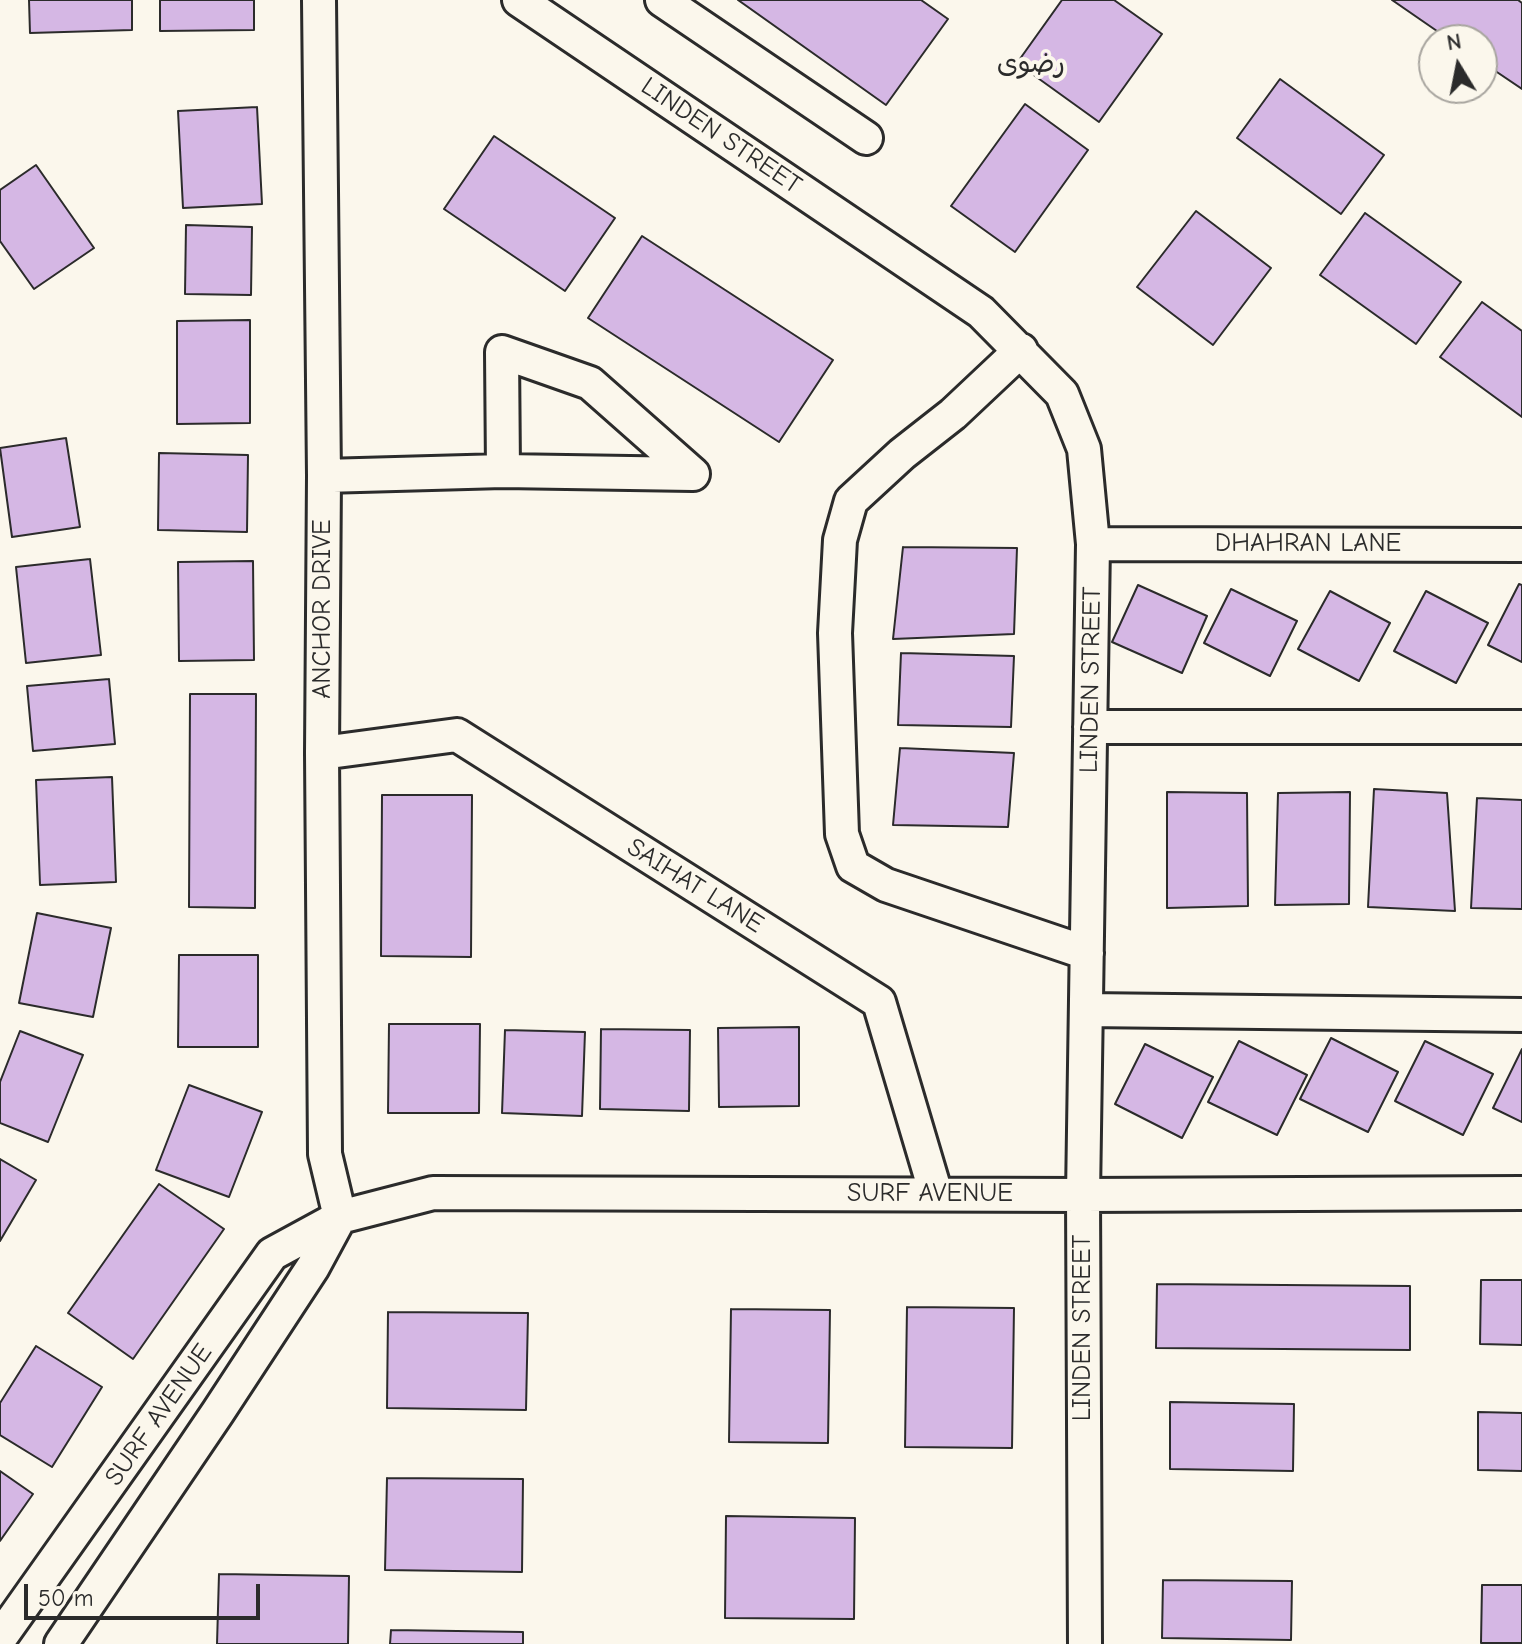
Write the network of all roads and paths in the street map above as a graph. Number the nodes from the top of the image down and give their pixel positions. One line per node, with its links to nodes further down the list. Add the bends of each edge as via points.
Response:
1 (319, 0): 7 (street, ANCHOR DRIVE)
2 (662, 0): 4 (street)
3 (533, 4): 5 (street, LINDEN STREET, via 981,312)
4 (866, 138)
5 (1021, 350): 8 (street, LINDEN STREET, via 1062,394 1084,449); 13 (street, via 851,501 840,540 835,633 842,834 853,866 886,885)
6 (503, 471): 6 (street, via 598,472 693,474 590,383 502,352); 7 (street)
7 (324, 476): 12 (street, ANCHOR DRIVE)
8 (1093, 544): 9 (street, DHAHRAN LANE); 10 (street, LINDEN STREET)
9 (1522, 545)
10 (1090, 727): 11 (street); 13 (street, LINDEN STREET)
11 (1522, 727)
12 (322, 753): 17 (street, SAIHAT LANE, via 457,735 879,1002); 19 (street, ANCHOR DRIVE, via 325,1154)
13 (1087, 953): 14 (street, LINDEN STREET)
14 (1086, 1010): 15 (street); 18 (street, LINDEN STREET)
15 (1522, 1015)
16 (1522, 1193): 18 (street, SURF AVENUE)
17 (936, 1194): 18 (street, SURF AVENUE); 19 (street, SURF AVENUE, via 433,1193)
18 (1083, 1195): 22 (street, LINDEN STREET)
19 (340, 1217): 20 (street, SURF AVENUE, via 272,1254); 21 (street, SURF AVENUE, via 305,1281)
20 (0, 1638)
21 (61, 1644)
22 (1085, 1644)

